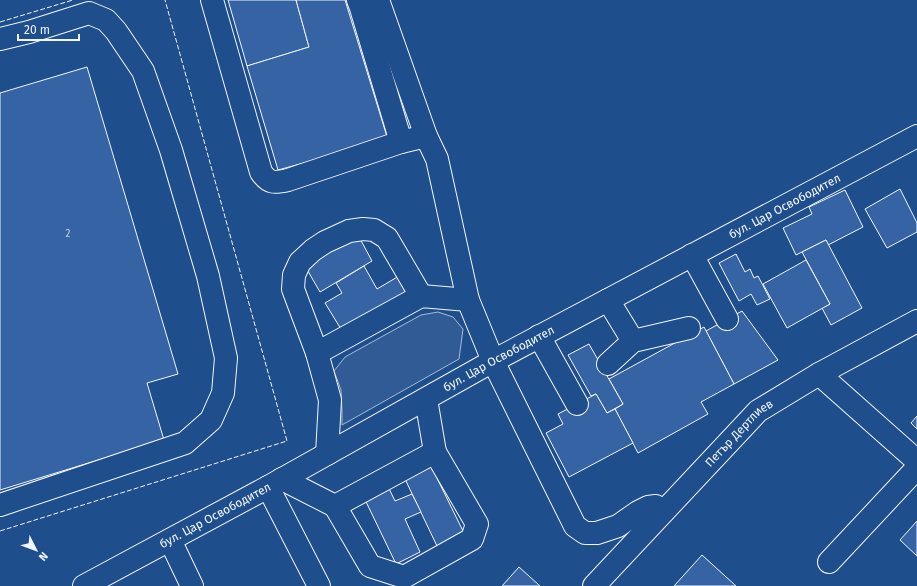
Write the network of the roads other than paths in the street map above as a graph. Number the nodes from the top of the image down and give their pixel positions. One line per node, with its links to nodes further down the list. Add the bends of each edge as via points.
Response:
1 (212, 0): 7 (main road, via 261,172 265,178 278,182)
2 (358, 0): 7 (main road)
3 (378, 0): 5 (main road)
4 (0, 39): 28 (main road, via 89,13 106,20 116,31 143,71 171,150 208,276 226,358 223,393 211,420 184,443)
5 (426, 136): 7 (main road); 10 (main road, via 437,159)
6 (917, 136): 8 (main road, бул. Цар Освободител)
7 (401, 142)
8 (692, 255): 11 (main road, бул. Цар Освободител); 12 (main road)
9 (421, 296): 10 (main road); 17 (main road); 17 (main road, via 387,238 374,230 348,231 325,242 300,262 294,276 293,289)
10 (468, 300): 18 (main road)
11 (608, 300): 15 (main road, бул. Цар Освободител); 16 (main road)
12 (727, 319)
13 (917, 321): 20 (main road, Петър Дертлиев)
14 (689, 328): 16 (main road)
15 (539, 336): 18 (main road, бул. Цар Освободител); 22 (main road)
16 (633, 341): 19 (main road)
17 (317, 352): 24 (main road, via 330,400)
18 (493, 360): 21 (main road, бул. Цар Освободител); 30 (main road, via 575,526 586,533 597,534 618,526 648,508 656,506)
19 (608, 364)
20 (818, 374): 25 (main road); 30 (main road, Петър Дертлиев, via 758,411)
21 (426, 399): 23 (main road); 24 (main road, бул. Цар Освободител)
22 (577, 404)
23 (435, 452): 29 (main road); 29 (main road, via 477,524 472,538 404,577 370,566)
24 (327, 454): 27 (main road, бул. Цар Освободител)
25 (917, 461)
26 (917, 468): 32 (main road)
27 (275, 483): 29 (main road); 31 (main road, бул. Цар Освободител); 36 (main road)
28 (0, 505)
29 (335, 506)
30 (663, 512): 33 (main road, Петър Дертлиев)
31 (170, 540): 34 (main road, бул. Цар Освободител); 35 (main road)
32 (829, 562)
33 (600, 584)
34 (84, 586)
35 (192, 586)
36 (319, 586)

